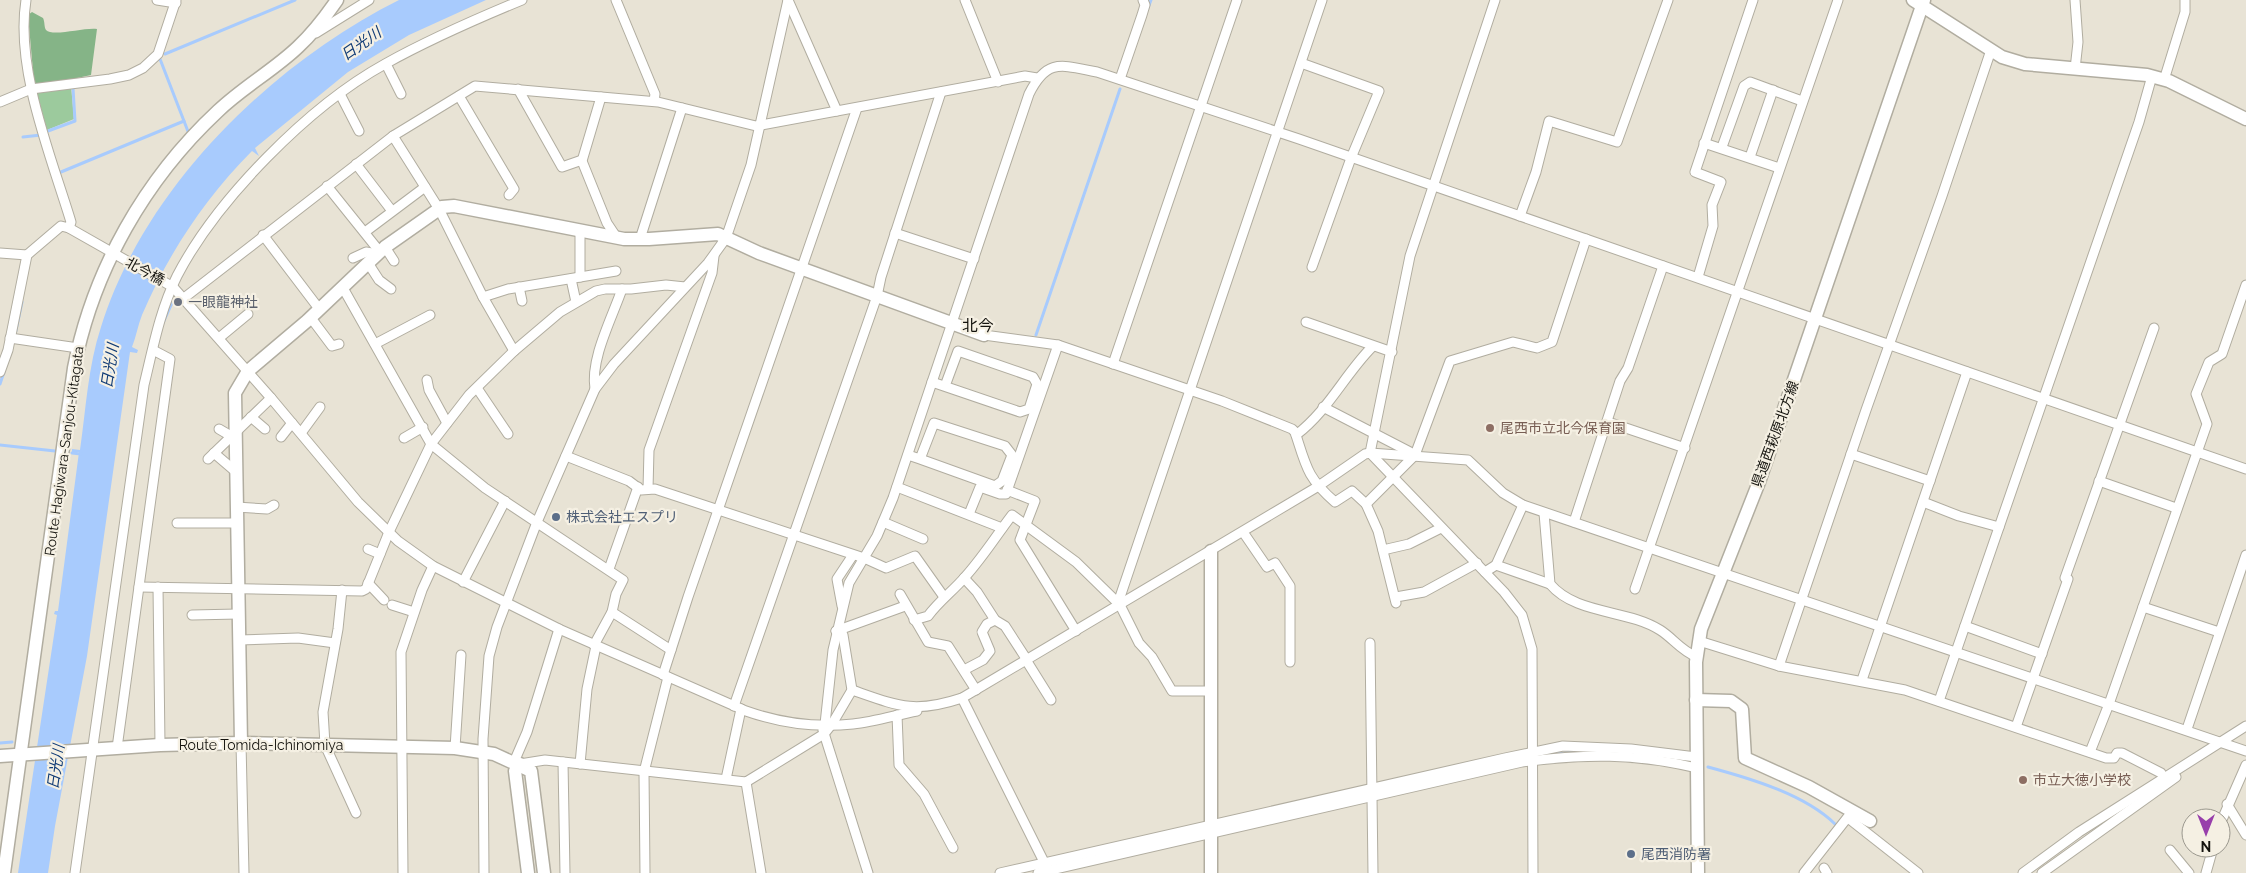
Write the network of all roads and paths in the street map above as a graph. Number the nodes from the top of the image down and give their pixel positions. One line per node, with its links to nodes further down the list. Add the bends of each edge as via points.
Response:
1 (26, 0): 29 (street, via 25,46)
2 (157, 0): 17 (street)
3 (337, 0): 20 (main road, Route Hagiwara-Sanjou-Kitagata)
4 (369, 0): 20 (street)
5 (522, 0): 23 (street)
6 (616, 0): 37 (street, via 655,94)
7 (788, 0): 43 (street); 45 (street)
8 (964, 0): 27 (street)
9 (1237, 0): 40 (street)
10 (1322, 0): 22 (street)
11 (1495, 0): 58 (street)
12 (1668, 0): 62 (street, via 1617,142 1549,121)
13 (1754, 0): 49 (street)
14 (1838, 0): 38 (street)
15 (2075, 0): 24 (street, via 2078,42)
16 (2185, 0): 26 (street, via 2184,12)
17 (176, 1): 29 (street, via 158,54 143,68 110,79)
18 (1145, 2): 28 (street)
19 (1919, 2): 21 (main road); 103 (main road, 県道西萩原北方線)
20 (298, 47): 74 (main road, Route Hagiwara-Sanjou-Kitagata, via 218,111 171,162 137,207)
21 (1990, 50): 24 (main road, via 2025,64); 113 (street)
22 (1301, 63): 47 (street); 52 (street, via 1379,91)
23 (386, 64): 33 (street); 34 (street)
24 (2075, 68): 26 (main road)
25 (1037, 78): 27 (street); 28 (street, via 1052,67 1064,67); 78 (street, via 1019,120)
26 (2158, 78): 44 (main road); 130 (street)
27 (997, 79): 32 (street); 43 (street)
28 (1120, 79): 40 (street)
29 (31, 89): 39 (street); 63 (street, via 72,222)
30 (518, 89): 35 (street, via 475,86); 36 (street); 53 (street, via 562,167)
31 (1773, 90): 38 (street); 50 (street, via 1750,82 1744,86); 51 (street)
32 (941, 92): 42 (street); 66 (street)
33 (340, 94): 46 (street); 88 (street, via 263,161 209,225)
34 (401, 94)
35 (459, 96): 48 (street); 59 (street, via 514,189)
36 (601, 97): 37 (street); 53 (street)
37 (654, 101): 41 (street)
38 (1802, 101): 55 (street)
39 (0, 102)
40 (1201, 107): 47 (street); 119 (street)
41 (682, 108): 45 (street, via 756,126); 70 (street)
42 (857, 108): 43 (street); 83 (street)
43 (835, 109): 45 (street)
44 (2246, 119)
45 (762, 122): 69 (street)
46 (360, 130)
47 (1278, 133): 52 (street); 128 (street)
48 (393, 136): 54 (street); 57 (street)
49 (1704, 142): 50 (street); 85 (street, via 1695,172 1721,182 1712,205 1713,226)
50 (1722, 147): 51 (street)
51 (1750, 157): 55 (street)
52 (1351, 158): 58 (street); 82 (street)
53 (582, 160): 68 (street, via 607,223)
54 (356, 164): 56 (street); 61 (street)
55 (1779, 168): 94 (street)
56 (327, 186): 65 (street); 67 (street)
57 (424, 187): 60 (street); 61 (street)
58 (1432, 187): 62 (street); 118 (street, via 1410,256)
59 (509, 195)
60 (439, 209): 64 (main road, via 454,206 479,209); 72 (main road); 96 (street)
61 (392, 211): 65 (street)
62 (1520, 216): 71 (street)
63 (69, 228): 74 (street, 北今橋); 75 (street, via 61,226)
64 (580, 231): 68 (main road); 86 (street)
65 (365, 232): 72 (street)
66 (895, 233): 78 (street); 95 (street)
67 (263, 235): 97 (street); 101 (street)
68 (617, 238): 70 (main road)
69 (726, 238): 70 (main road, via 718,234 704,234); 76 (street); 83 (main road)
70 (640, 239)
71 (1586, 239): 81 (street); 154 (street, via 1552,342 1537,348 1513,342 1450,361)
72 (381, 251): 77 (street, via 366,252); 79 (street); 80 (main road)
73 (0, 253): 75 (street)
74 (115, 254): 88 (street, 北今橋); 115 (main road, Route Hagiwara-Sanjou-Kitagata, via 94,295)
75 (27, 255): 108 (street)
76 (714, 255): 92 (street); 165 (street, via 712,273 649,450)
77 (353, 258)
78 (974, 259): 105 (street)
79 (394, 261)
80 (368, 263): 90 (main road); 91 (street, via 379,280)
81 (1664, 266): 85 (street); 134 (street, via 1628,368 1620,381)
82 (1312, 267)
83 (801, 268): 95 (main road); 174 (street)
84 (616, 271): 86 (street)
85 (1698, 277): 94 (street)
86 (575, 278): 89 (street); 99 (street)
87 (2246, 285): 150 (street, via 2222,354 2209,362 2196,394 2207,424)
88 (173, 287): 97 (street, 北今橋); 116 (street, via 163,310)
89 (519, 287): 96 (street); 98 (street)
90 (343, 288): 101 (main road); 111 (street)
91 (391, 288)
92 (685, 288): 93 (street, via 666,285); 127 (street)
93 (622, 289): 99 (street, via 605,289); 127 (street, via 597,357 593,374)
94 (1738, 291): 103 (street); 149 (street)
95 (877, 296): 105 (main road); 188 (street)
96 (483, 297): 117 (street)
97 (184, 298): 109 (street, 北今橋)
98 (522, 301)
99 (576, 302): 117 (street)
100 (248, 314): 109 (street)
101 (315, 314): 110 (street, via 332,346); 120 (main road)
102 (430, 315): 111 (street)
103 (1815, 319): 113 (street); 203 (main road, 県道西萩原北方線, via 1762,473)
104 (1306, 322): 114 (street)
105 (952, 323): 107 (main road); 124 (street)
106 (2154, 328): 137 (street)
107 (984, 335): 112 (street)
108 (10, 338): 115 (street); 121 (street)
109 (219, 338): 120 (street, 北今橋)
110 (339, 344)
111 (375, 344): 138 (street)
112 (1058, 345): 119 (street); 166 (street)
113 (1890, 346): 122 (street); 152 (street)
114 (1372, 347): 118 (street); 132 (street)
115 (78, 348): 279 (main road, Route Hagiwara-Sanjou-Kitagata)
116 (153, 350): 210 (street, via 170,359); 275 (street, via 143,394)
117 (514, 351): 126 (street)
118 (1392, 352): 145 (street)
119 (1113, 364): 128 (street)
120 (248, 371): 129 (street, 北今橋); 142 (main road, via 235,393)
121 (0, 372)
122 (1967, 372): 130 (street); 160 (street)
123 (427, 380): 136 (street)
124 (932, 382): 125 (street); 153 (street)
125 (945, 386): 125 (street, via 1020,412 1029,409 1037,384 1033,377 958,351)
126 (477, 388): 136 (street); 143 (street)
127 (595, 389): 155 (street)
128 (1189, 390): 144 (street, via 1292,429); 219 (street)
129 (271, 398): 133 (street); 135 (street, 北今橋)
130 (2043, 399): 137 (street); 183 (street)
131 (320, 407): 141 (street)
132 (1323, 408): 144 (street); 145 (street)
133 (251, 417): 140 (street); 142 (street)
134 (1608, 422): 149 (street); 179 (street)
135 (292, 423): 141 (street, 北今橋); 146 (street)
136 (447, 423): 148 (street)
137 (2119, 425): 150 (street); 161 (street)
138 (423, 427): 147 (street); 148 (street)
139 (219, 429): 142 (street)
140 (265, 429)
141 (301, 433): 186 (street, 北今橋, via 358,502)
142 (233, 434): 158 (main road); 158 (street, via 211,456)
143 (508, 434)
144 (1296, 434): 164 (street, via 1308,473)
145 (1374, 436): 151 (street); 154 (street)
146 (281, 437)
147 (404, 438)
148 (431, 444): 167 (street); 186 (street)
149 (1685, 448): 190 (street)
150 (2196, 451): 157 (street); 173 (street)
151 (1370, 453): 154 (street); 159 (street); 164 (street)
152 (1851, 454): 160 (street); 217 (street)
153 (908, 455): 156 (street); 163 (street)
154 (1415, 455): 159 (street); 171 (street, via 1468,460 1503,493)
155 (566, 456): 162 (street); 177 (street)
156 (920, 459): 156 (street, via 995,486 1002,481 1012,455 1005,446 934,423)
157 (2246, 469)
158 (235, 471): 172 (main road)
159 (1392, 478): 169 (street); 185 (street)
160 (1930, 481): 168 (street)
161 (2100, 481): 173 (street); 242 (street)
162 (638, 487): 165 (street); 201 (street)
163 (897, 487): 176 (street); 178 (street)
164 (1317, 487): 169 (street, via 1335,502 1352,492); 187 (street)
165 (648, 489): 174 (street)
166 (1007, 490): 176 (street, via 1006,494 1000,494 980,487); 182 (street, via 1035,501)
167 (505, 501): 177 (street); 205 (street)
168 (1923, 502): 183 (street); 229 (street)
169 (1366, 504): 192 (street)
170 (274, 505): 172 (street, via 267,509)
171 (1523, 505): 175 (street); 199 (street)
172 (236, 508): 181 (main road)
173 (2176, 508): 221 (street)
174 (718, 509): 188 (street); 240 (street)
175 (1544, 512): 179 (street); 208 (street)
176 (969, 514): 184 (street)
177 (537, 522): 201 (street); 218 (street)
178 (883, 522): 189 (street); 197 (street)
179 (1574, 522): 190 (street)
180 (177, 523): 181 (street)
181 (236, 523): 212 (main road)
182 (1027, 526): 184 (street, via 1012,515); 219 (street, via 1076,562); 232 (street, via 1020,540)
183 (1999, 527): 230 (street)
184 (1002, 528): 204 (street)
185 (1441, 528): 192 (street, via 1408,544); 198 (street)
186 (389, 532): 194 (street); 200 (street, 北今橋)
187 (1243, 532): 193 (street); 246 (street, via 1267,567 1275,563 1290,586)
188 (793, 535): 195 (street); 261 (street)
189 (923, 539)
190 (1649, 548): 203 (street); 213 (street)
191 (368, 549): 194 (street)
192 (1383, 550): 198 (street, via 1396,600 1424,592)
193 (1211, 551): 219 (street); 254 (main road)
194 (380, 554): 206 (street)
195 (853, 555): 197 (street); 222 (street, via 837,579)
196 (2246, 555): 207 (street)
197 (864, 558): 216 (street, via 886,568 915,556); 222 (street, via 849,583)
198 (1477, 563): 202 (street)
199 (1496, 564): 202 (street); 208 (street)
200 (433, 566): 205 (street, 北今橋); 223 (street)
201 (610, 570): 224 (street, via 624,580 616,594)
202 (1485, 572): 281 (street, via 1522,615 1528,632 1532,649)
203 (1723, 572): 217 (street); 236 (main road, 県道西萩原北方線)
204 (964, 578): 216 (street); 228 (street)
205 (463, 582): 218 (street, 北今橋)
206 (368, 583): 214 (street, via 362,591); 223 (street, via 388,603)
207 (2237, 583): 209 (street); 234 (street)
208 (1550, 584): 244 (street, via 1574,601 1661,630 1684,652)
209 (2246, 586)
210 (139, 587): 211 (street); 273 (street)
211 (158, 587): 212 (street); 271 (street)
212 (237, 588): 214 (street); 226 (main road)
213 (1635, 589)
214 (342, 590): 237 (street)
215 (900, 594): 220 (street)
216 (944, 597): 227 (street, via 928,616)
217 (1802, 600): 229 (street); 247 (street)
218 (506, 602): 231 (street, 北今橋); 278 (street, via 489,656)
219 (1119, 604): 232 (street); 254 (street, via 1139,644 1152,657 1172,691)
220 (905, 606): 227 (street); 233 (street)
221 (2143, 607): 234 (street); 259 (street)
222 (842, 609): 233 (street)
223 (414, 612): 272 (street, via 401,652)
224 (612, 612): 239 (street); 240 (street)
225 (192, 614): 226 (street)
226 (238, 614): 235 (main road)
227 (914, 620): 248 (street, via 928,642 948,646)
228 (995, 620): 245 (street, via 1005,626); 248 (street, via 982,632 990,651 983,660)
229 (1880, 626): 241 (street); 251 (street)
230 (1965, 626): 241 (street); 242 (street)
231 (558, 629): 239 (street, 北今橋); 283 (street)
232 (1076, 630): 245 (street)
233 (836, 631): 252 (street, via 843,635); 263 (street)
234 (2219, 632): 266 (street)
235 (239, 640): 237 (street, via 298,638); 269 (main road)
236 (1699, 641): 244 (main road, 県道西萩原北方線); 247 (street)
237 (335, 643): 270 (street, via 323,712)
238 (1370, 643): 291 (street)
239 (595, 645): 249 (street, 北今橋); 285 (street, via 587,688)
240 (671, 650): 249 (street)
241 (1955, 653): 250 (street); 258 (street)
242 (2042, 654): 250 (street)
243 (461, 655): 274 (street)
244 (1697, 657): 257 (main road, 県道西萩原北方線)
245 (1027, 660): 253 (street); 256 (street)
246 (1290, 662)
247 (1779, 666): 251 (street)
248 (964, 670): 253 (street)
249 (666, 676): 261 (street, 北今橋); 287 (street)
250 (2033, 678): 259 (street); 265 (street)
251 (1862, 680): 258 (street)
252 (852, 690): 260 (street, via 897,706); 263 (street)
253 (976, 690): 255 (street)
254 (1211, 691): 297 (main road)
255 (962, 698): 260 (street); 302 (street)
256 (1051, 700)
257 (1696, 700): 284 (main road, 県道西萩原北方線); 295 (main road, via 1731,701 1742,709 1746,758 1809,787)
258 (1939, 701): 265 (street)
259 (2109, 704): 266 (street); 277 (street)
260 (937, 706): 262 (street, 北今橋)
261 (738, 708): 263 (street, 北今橋, via 783,723); 289 (street)
262 (897, 715): 263 (street, 北今橋, via 853,724); 299 (street, via 899,765 924,794)
263 (826, 724): 267 (street)
264 (2246, 726): 268 (street)
265 (2016, 727): 277 (street)
266 (2187, 729): 268 (street)
267 (824, 734): 290 (street); 313 (street)
268 (2225, 742): 276 (street); 288 (street); 323 (street)
269 (240, 743): 270 (main road, Route Tomida-Ichinomiya); 271 (main road, Route Tomida-Ichinomiya); 305 (street)
270 (325, 744): 272 (main road, Route Tomida-Ichinomiya); 294 (street)
271 (160, 745): 273 (main road, Route Tomida-Ichinomiya)
272 (401, 746): 274 (main road, Route Tomida-Ichinomiya); 306 (street)
273 (117, 748): 275 (main road, Route Tomida-Ichinomiya)
274 (455, 748): 278 (main road, Route Tomida-Ichinomiya)
275 (88, 750): 279 (main road, Route Tomida-Ichinomiya); 304 (street)
276 (2246, 750)
277 (2090, 752): 288 (street, via 2114,758 2117,753 2122,753)
278 (482, 753): 283 (main road, Route Tomida-Ichinomiya); 307 (street)
279 (23, 754): 280 (main road, Route Tomida-Ichinomiya); 303 (main road, Route Hagiwara-Sanjou-Kitagata)
280 (0, 756)
281 (1533, 757): 284 (street, via 1563,746 1586,746); 291 (street); 318 (street)
282 (563, 762): 283 (street); 285 (street); 310 (street)
283 (517, 763): 308 (main road, via 515,771); 309 (main road, via 531,771)
284 (1696, 763): 319 (main road, 県道西萩原北方線)
285 (580, 764): 287 (street)
286 (2246, 765): 292 (street)
287 (644, 772): 289 (street); 311 (street)
288 (2164, 778): 322 (street, via 2079,832)
289 (726, 779): 290 (street)
290 (746, 782): 312 (street)
291 (1372, 792): 297 (street); 317 (street)
292 (2227, 804): 293 (street); 298 (street)
293 (2226, 808)
294 (356, 813)
295 (1850, 815): 296 (main road); 320 (street); 321 (street)
296 (1870, 821)
297 (1211, 829): 302 (street); 316 (main road)
298 (2246, 835)
299 (953, 848)
300 (2170, 850): 324 (street)
301 (2210, 858): 325 (street)
302 (1047, 868): 314 (street); 315 (street)
303 (4, 873)
304 (75, 873)
305 (244, 873)
306 (403, 873)
307 (484, 873)
308 (528, 873)
309 (544, 873)
310 (565, 873)
311 (645, 873)
312 (761, 873)
313 (868, 873)
314 (1000, 873)
315 (1038, 873)
316 (1211, 873)
317 (1373, 873)
318 (1533, 873)
319 (1698, 873)
320 (1804, 873)
321 (1918, 873)
322 (2023, 873)
323 (2042, 873)
324 (2189, 873)
325 (2206, 873)

